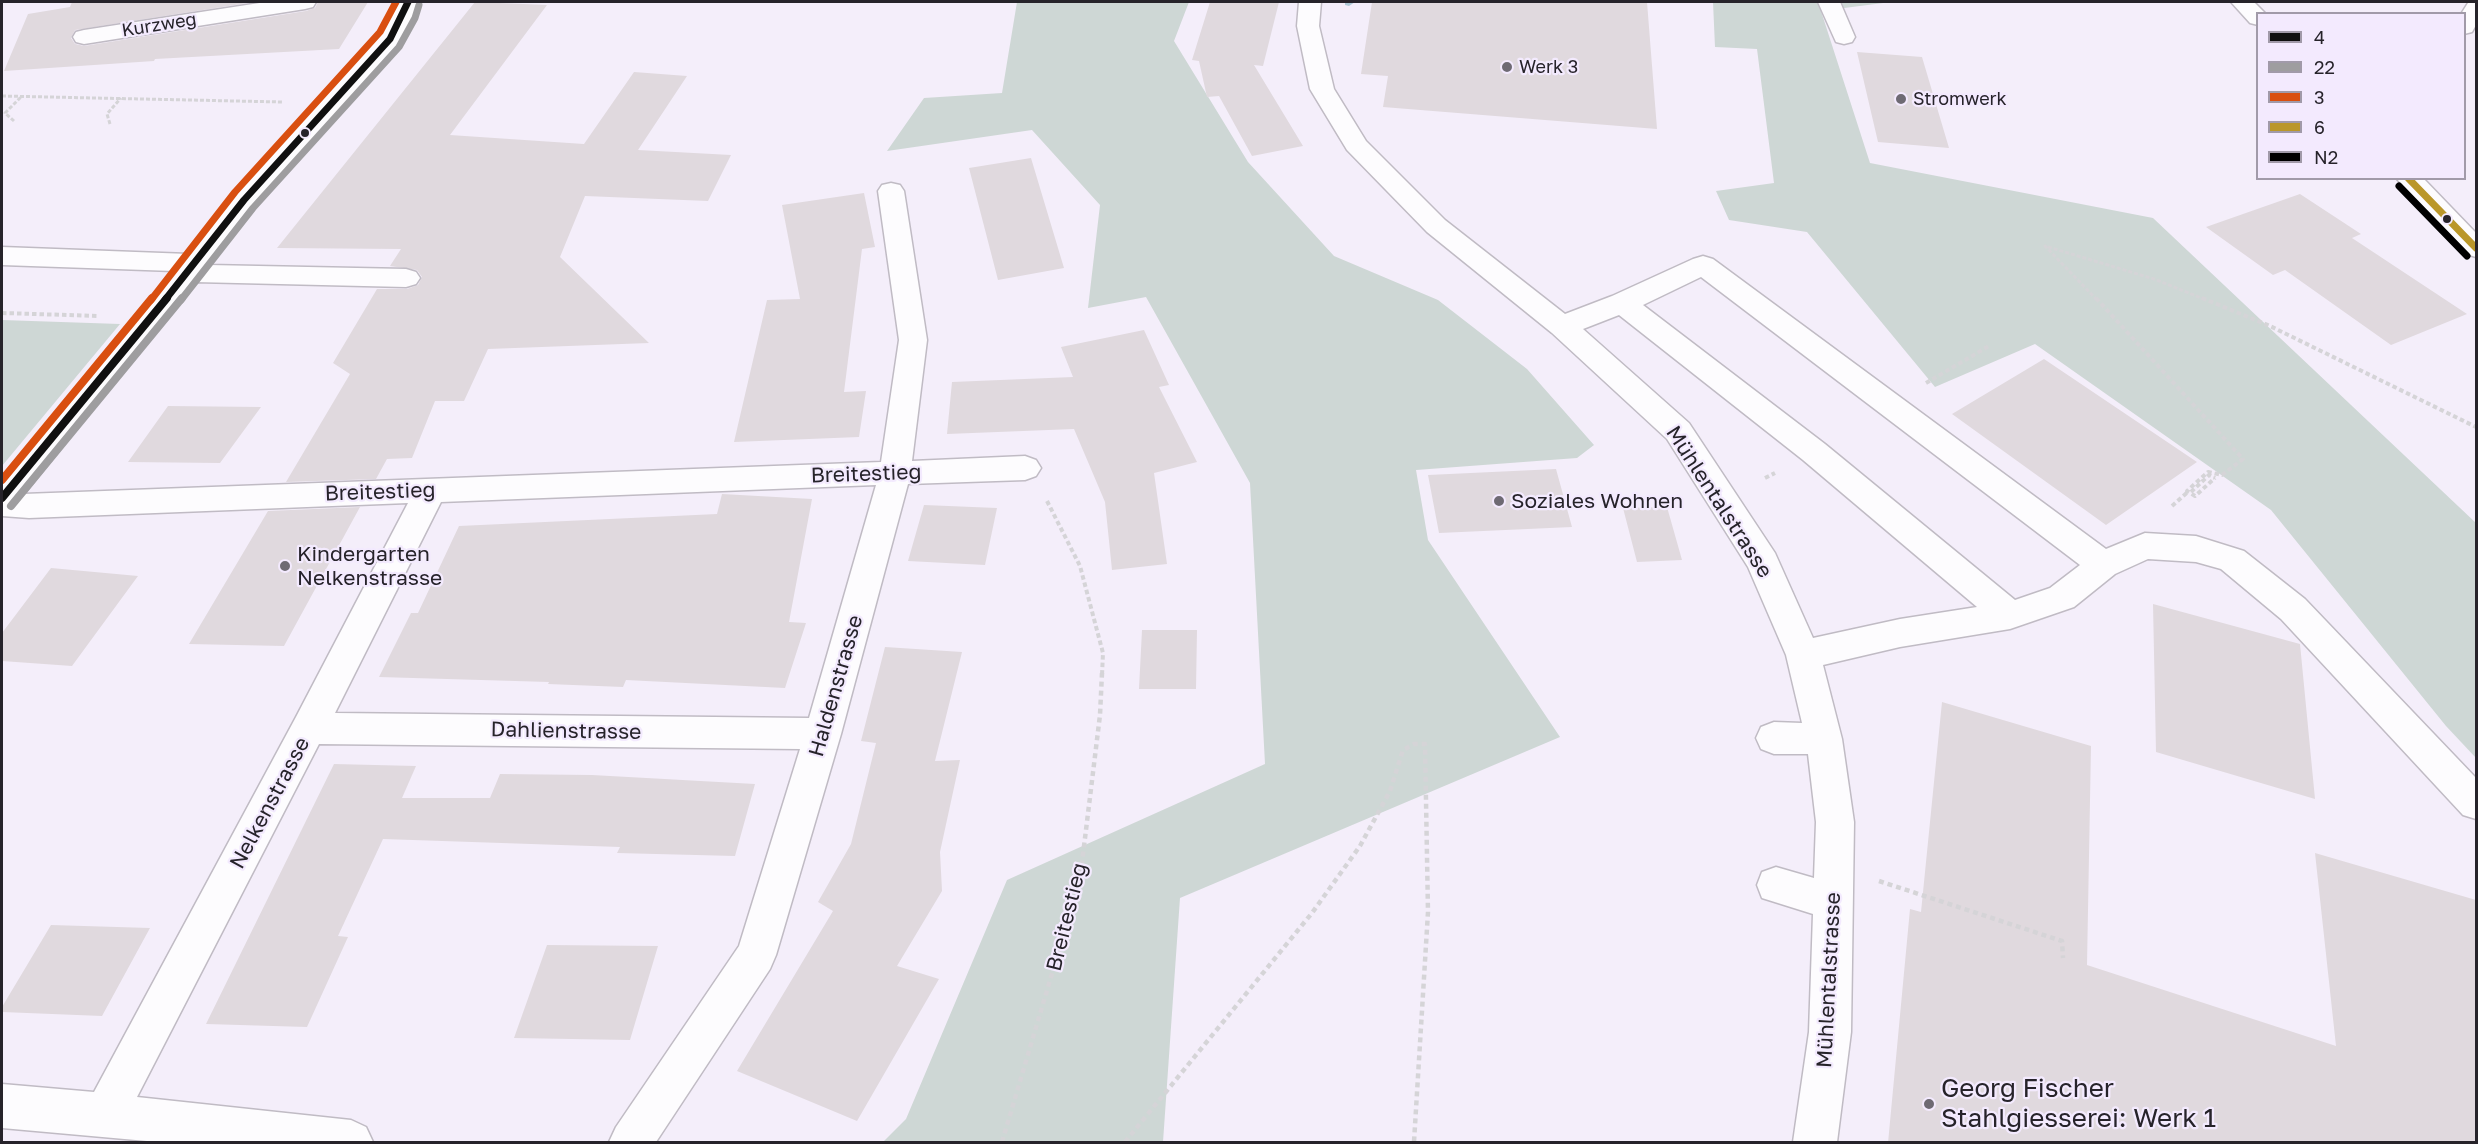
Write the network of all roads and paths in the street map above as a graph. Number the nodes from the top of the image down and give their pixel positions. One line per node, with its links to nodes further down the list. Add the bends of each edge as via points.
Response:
1 (305, 2): 9 (street, Kurzweg)
2 (408, 2): 23 (street, via 390,39 244,200)
3 (1310, 2): 28 (street, Mühlentalstrasse, via 1308,26 1322,89 1356,145 1436,226)
4 (1829, 2): 10 (street)
5 (2242, 2): 7 (street)
6 (2476, 8): 8 (street)
7 (2256, 16)
8 (2466, 24)
9 (84, 37)
10 (1844, 37)
11 (2, 96): 12 (path)
12 (22, 96): 13 (path); 15 (path, via 4,113)
13 (121, 98): 14 (path); 16 (path, via 107,114)
14 (291, 102)
15 (14, 121)
16 (110, 124)
17 (2410, 180): 19 (street)
18 (891, 191): 31 (street, Haldenstrasse, via 913,340)
19 (2476, 248)
20 (2, 256): 21 (street)
21 (35, 258): 22 (street); 23 (street)
22 (2, 268)
23 (192, 268): 24 (street); 27 (street)
24 (406, 278)
25 (1622, 303): 28 (street); 36 (street, via 1703,265); 37 (street, via 1814,452)
26 (2, 313): 27 (path)
27 (151, 317): 34 (street)
28 (1562, 326): 38 (street, Mühlentalstrasse, via 1678,431 1763,562)
29 (2476, 427): 33 (path, via 2270,326 2154,279 2045,246 2243,459 2222,475 2208,472 2187,491 2195,496 2201,490 2215,478 2210,475 2190,492 2197,496 2217,478 2209,473)
30 (1025, 468): 31 (street, Breitestieg); 51 (path, Breitestieg, via 1048,502 1080,566 1102,653 1100,715 1080,879)
31 (896, 474): 32 (street, Breitestieg); 40 (street, Haldenstrasse)
32 (431, 490): 35 (street, Breitestieg); 39 (street, Nelkenstrasse)
33 (2188, 492)
34 (2, 498)
35 (2, 504)
36 (2103, 565): 37 (street, via 2062,598); 43 (street, via 2145,546 2196,549 2232,560 2292,609)
37 (2010, 615): 38 (street, via 1900,633)
38 (1803, 655): 42 (street, Mühlentalstrasse)
39 (309, 728): 40 (street, Dahlienstrasse); 48 (street, Nelkenstrasse)
40 (823, 734): 50 (street, Haldenstrasse, via 756,955)
41 (1774, 738): 42 (street)
42 (1824, 739): 45 (street, Mühlentalstrasse, via 1835,822)
43 (2476, 804)
44 (1776, 885): 45 (street)
45 (1833, 885): 46 (path, via 1909,889 2062,941); 54 (street, Mühlentalstrasse, via 1830,1032)
46 (2063, 958)
47 (2, 1106): 48 (street)
48 (105, 1115): 49 (street)
49 (351, 1143)
50 (631, 1143)
51 (1002, 1143)
52 (1125, 1143): 53 (path, via 1312,913 1353,856 1390,791 1404,750 1414,744 1425,744 1428,912)
53 (1414, 1143)
54 (1815, 1143)

